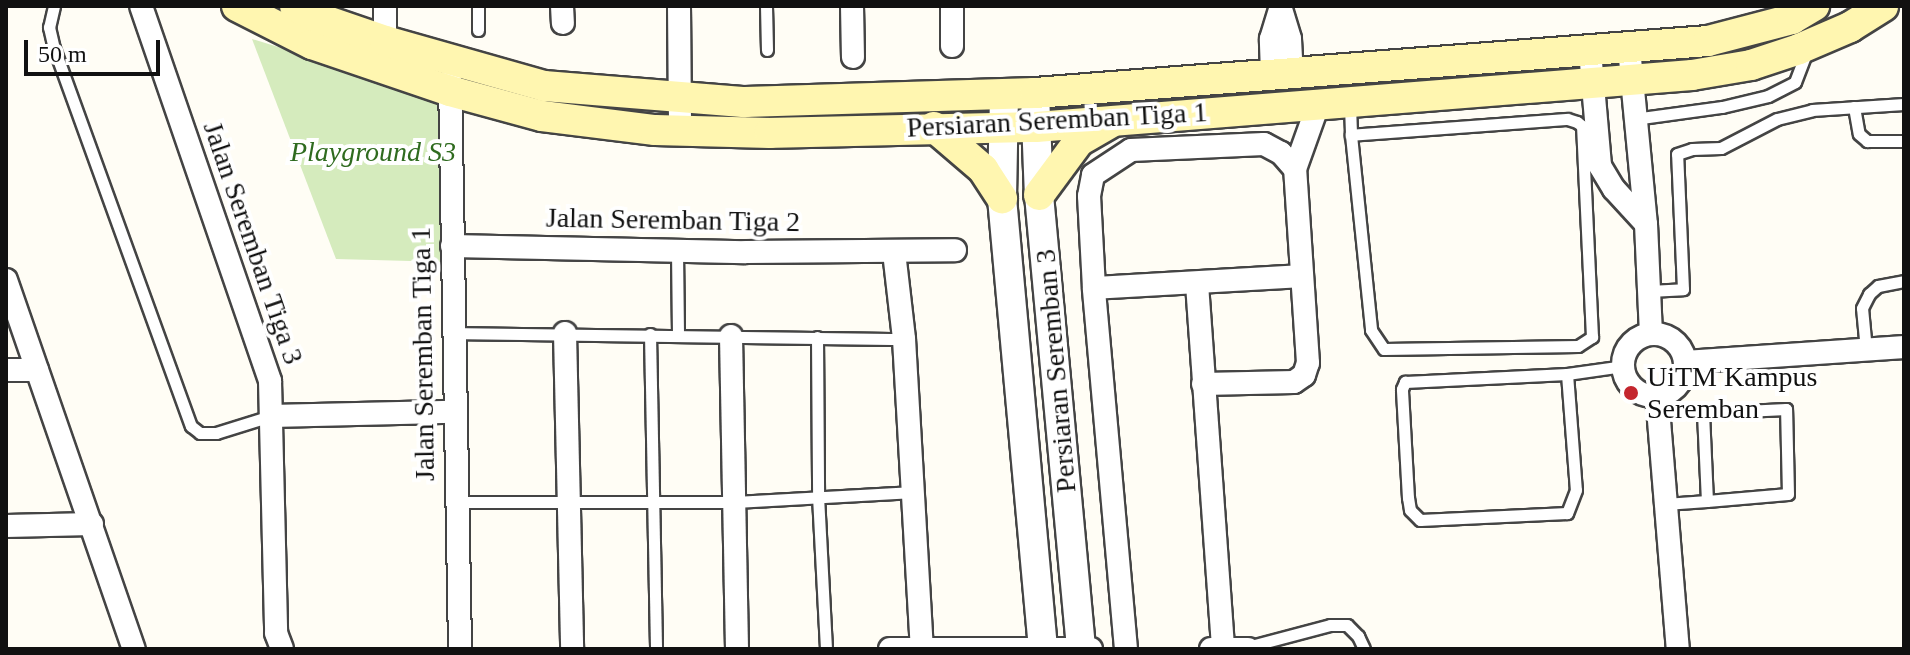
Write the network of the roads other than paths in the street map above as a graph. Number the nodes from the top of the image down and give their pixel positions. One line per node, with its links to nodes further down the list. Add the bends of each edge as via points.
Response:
1 (54, 6): 74 (lane, via 49,27 54,48 191,426 200,433 216,433)
2 (141, 6): 74 (street, Jalan Seremban Tiga 3, via 270,381)
3 (237, 6): 26 (main road, Persiaran Seremban Tiga 1, via 312,44)
4 (295, 6): 15 (main road, Persiaran Seremban Tiga 1)
5 (385, 6): 15 (street)
6 (478, 6): 14 (lane)
7 (679, 6): 29 (street)
8 (766, 6): 19 (lane)
9 (852, 6): 21 (street)
10 (952, 6): 17 (street)
11 (1814, 6): 18 (main road, Persiaran Seremban Tiga 1, via 1792,19 1708,41)
12 (1883, 6): 16 (main road, Persiaran Seremban Tiga 1)
13 (1281, 8): 23 (street, via 1271,39)
14 (478, 30)
15 (385, 41): 22 (main road, Persiaran Seremban Tiga 1)
16 (1809, 45): 24 (main road, Persiaran Seremban Tiga 1, via 1751,65); 34 (lane, via 1795,82 1768,96)
17 (952, 46)
18 (1629, 48): 20 (main road, Persiaran Seremban Tiga 1); 24 (street)
19 (767, 50)
20 (1590, 51): 23 (main road, Persiaran Seremban Tiga 1); 25 (street)
21 (853, 57)
22 (450, 59): 26 (street, Jalan Seremban Tiga 1); 29 (main road, Persiaran Seremban Tiga 1, via 544,86)
23 (1282, 73): 27 (main road, Persiaran Seremban Tiga 1)
24 (1630, 82): 25 (main road, Persiaran Seremban Tiga 1); 34 (street)
25 (1594, 83): 30 (main road, Persiaran Seremban Tiga 1); 45 (street, via 1600,166)
26 (450, 91): 39 (main road, Persiaran Seremban Tiga 1, via 542,116); 46 (street, Jalan Seremban Tiga 1)
27 (1035, 93): 28 (main road, Persiaran Seremban Tiga 1); 38 (street, Persiaran Seremban 3)
28 (1004, 94): 29 (main road, Persiaran Seremban Tiga 1, via 745,102); 37 (street, Persiaran Seremban 3)
29 (680, 98): 39 (street)
30 (1350, 100): 31 (main road, Persiaran Seremban Tiga 1); 40 (lane)
31 (1319, 102): 35 (main road, Persiaran Seremban Tiga 1); 42 (street)
32 (1904, 104): 33 (lane)
33 (1854, 107): 41 (lane, via 1859,134 1867,141); 55 (lane, via 1777,119 1721,148 1677,154 1683,289)
34 (1634, 119): 45 (street)
35 (1115, 120): 38 (main road, Persiaran Seremban Tiga 1); 43 (main road, via 1079,141)
36 (934, 127): 37 (main road, Persiaran Seremban Tiga 1); 39 (main road, Persiaran Seremban Tiga 1, via 770,133); 44 (main road, via 983,169)
37 (1004, 127): 38 (main road, Persiaran Seremban Tiga 1); 44 (street, Persiaran Seremban 3)
38 (1036, 127): 43 (street, Persiaran Seremban 3)
39 (680, 130)
40 (1351, 135): 40 (lane, via 1371,330 1384,349 1578,346 1592,337 1582,126 1567,119)
41 (1904, 141)
42 (1295, 169): 50 (street); 54 (street, via 1264,144 1131,150 1108,162 1093,175 1089,196)
43 (1039, 195): 97 (street, Persiaran Seremban 3)
44 (1002, 198): 86 (street, Persiaran Seremban 3)
45 (1646, 224): 55 (street)
46 (452, 246): 48 (street, Jalan Seremban Tiga 2); 56 (street, Jalan Seremban Tiga 1)
47 (955, 250): 49 (street, Jalan Seremban Tiga 2)
48 (677, 251): 49 (street, Jalan Seremban Tiga 2); 60 (lane)
49 (894, 252): 63 (street)
50 (1301, 276): 53 (street); 71 (street, via 1308,363 1304,375 1294,382)
51 (6, 280): 69 (street)
52 (1904, 281): 65 (lane, via 1878,286 1869,294 1862,308)
53 (1197, 284): 54 (street); 71 (street)
54 (1094, 288): 98 (street)
55 (1649, 291): 59 (street)
56 (453, 333): 57 (lane); 73 (street, Jalan Seremban Tiga 1)
57 (565, 333): 58 (lane); 79 (street)
58 (650, 334): 60 (lane); 81 (lane)
59 (1651, 334): 66 (street, via 1670,338); 67 (street, via 1632,344)
60 (678, 335): 61 (lane)
61 (731, 336): 62 (lane); 80 (street)
62 (817, 337): 63 (lane); 76 (lane)
63 (904, 339): 75 (street)
64 (1904, 347): 65 (street)
65 (1866, 350): 66 (street)
66 (1685, 362): 72 (street, via 1681,381)
67 (1624, 366): 70 (lane); 72 (street, via 1636,390)
68 (6, 370): 69 (street)
69 (37, 370): 83 (street)
70 (1567, 374): 70 (lane, via 1405,382 1410,510 1420,520 1567,513 1576,490)
71 (1203, 384): 87 (street)
72 (1657, 396): 82 (street)
73 (453, 412): 74 (street); 78 (street, Jalan Seremban Tiga 1)
74 (271, 416): 90 (street, Jalan Seremban Tiga 3, via 276,633)
75 (915, 492): 76 (lane); 85 (street)
76 (818, 496): 80 (lane); 95 (lane)
77 (1707, 501): 77 (lane, via 1788,494 1786,409 1703,413); 82 (lane)
78 (455, 502): 79 (lane); 91 (street, Jalan Seremban Tiga 1)
79 (566, 502): 81 (lane); 92 (street)
80 (735, 502): 81 (lane); 94 (street)
81 (651, 504): 93 (lane)
82 (1665, 504): 101 (street)
83 (92, 524): 84 (street); 89 (street)
84 (6, 526)
85 (922, 647): 86 (street); 96 (street)
86 (1042, 648): 97 (street)
87 (1223, 648): 88 (street); 99 (street)
88 (1248, 648): 100 (lane, via 1347,625)
89 (134, 649)
90 (282, 649)
91 (460, 649)
92 (572, 649)
93 (656, 649)
94 (737, 649)
95 (826, 649)
96 (890, 649)
97 (1085, 649)
98 (1126, 649)
99 (1209, 649)
100 (1364, 649)
101 (1678, 649)

